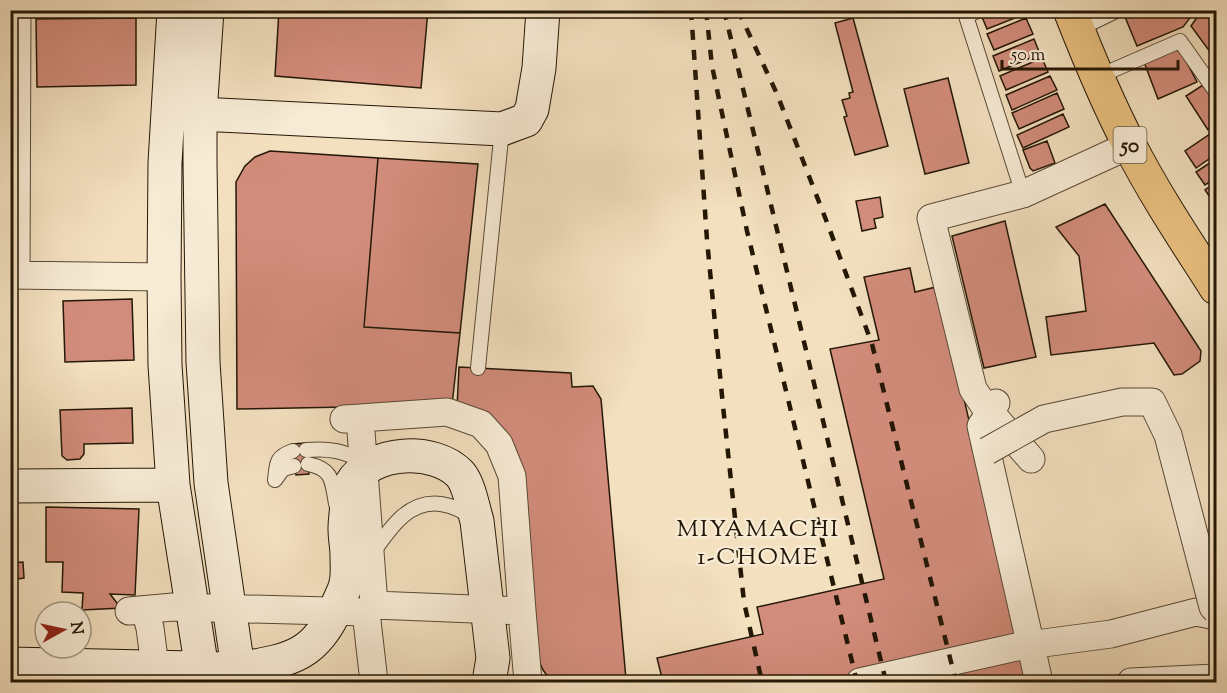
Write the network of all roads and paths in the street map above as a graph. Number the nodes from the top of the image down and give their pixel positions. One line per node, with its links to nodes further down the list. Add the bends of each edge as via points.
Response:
1 (17, 10): 15 (street)
2 (174, 10): 10 (street)
3 (207, 10): 11 (street)
4 (543, 10): 12 (street, via 532,108 526,120)
5 (980, 10): 14 (lane, via 966,16)
6 (1118, 10): 7 (lane)
7 (1073, 20): 8 (main road, 50)
8 (1097, 77): 9 (lane, via 1180,41); 13 (main road, 50)
9 (1216, 92)
10 (167, 112): 11 (street); 16 (street)
11 (200, 114): 12 (street); 35 (street, via 207,435)
12 (502, 129): 18 (lane)
13 (1130, 146): 14 (street); 17 (main road, 50)
14 (1023, 194): 21 (street, via 931,218 973,389)
15 (13, 275): 16 (street)
16 (164, 278): 23 (street)
17 (1216, 288)
18 (478, 368)
19 (996, 403): 20 (street, via 981,426)
20 (987, 451): 29 (street, bridge, via 1044,419 1095,401 1152,402 1168,435); 32 (street)
21 (1031, 459)
22 (370, 465): 25 (street, via 418,456 450,466 461,476); 26 (street, via 350,485); 26 (lane, via 333,450 300,450 283,454 277,463 275,480 283,469 301,465 321,467 333,483)
23 (173, 485): 24 (street); 34 (street)
24 (10, 486)
25 (477, 521): 27 (lane, via 450,506 423,504 411,509); 39 (street, via 493,658)
26 (345, 528): 27 (street)
27 (347, 582): 35 (street, via 332,618 315,643 295,655)
28 (370, 608): 30 (street); 30 (street, via 352,419 447,412 481,424 499,444 512,476); 37 (street, via 173,607 137,611 150,628); 38 (street)
29 (1216, 609)
30 (522, 611): 40 (street)
31 (1216, 616): 32 (street, via 1196,612 1111,634)
32 (1026, 645): 41 (street); 42 (street)
33 (10, 664): 34 (street)
34 (202, 675): 35 (street)
35 (239, 676)
36 (1216, 678): 43 (street)
37 (157, 682)
38 (374, 682)
39 (489, 682)
40 (528, 682)
41 (860, 682)
42 (1039, 682)
43 (1131, 682)

